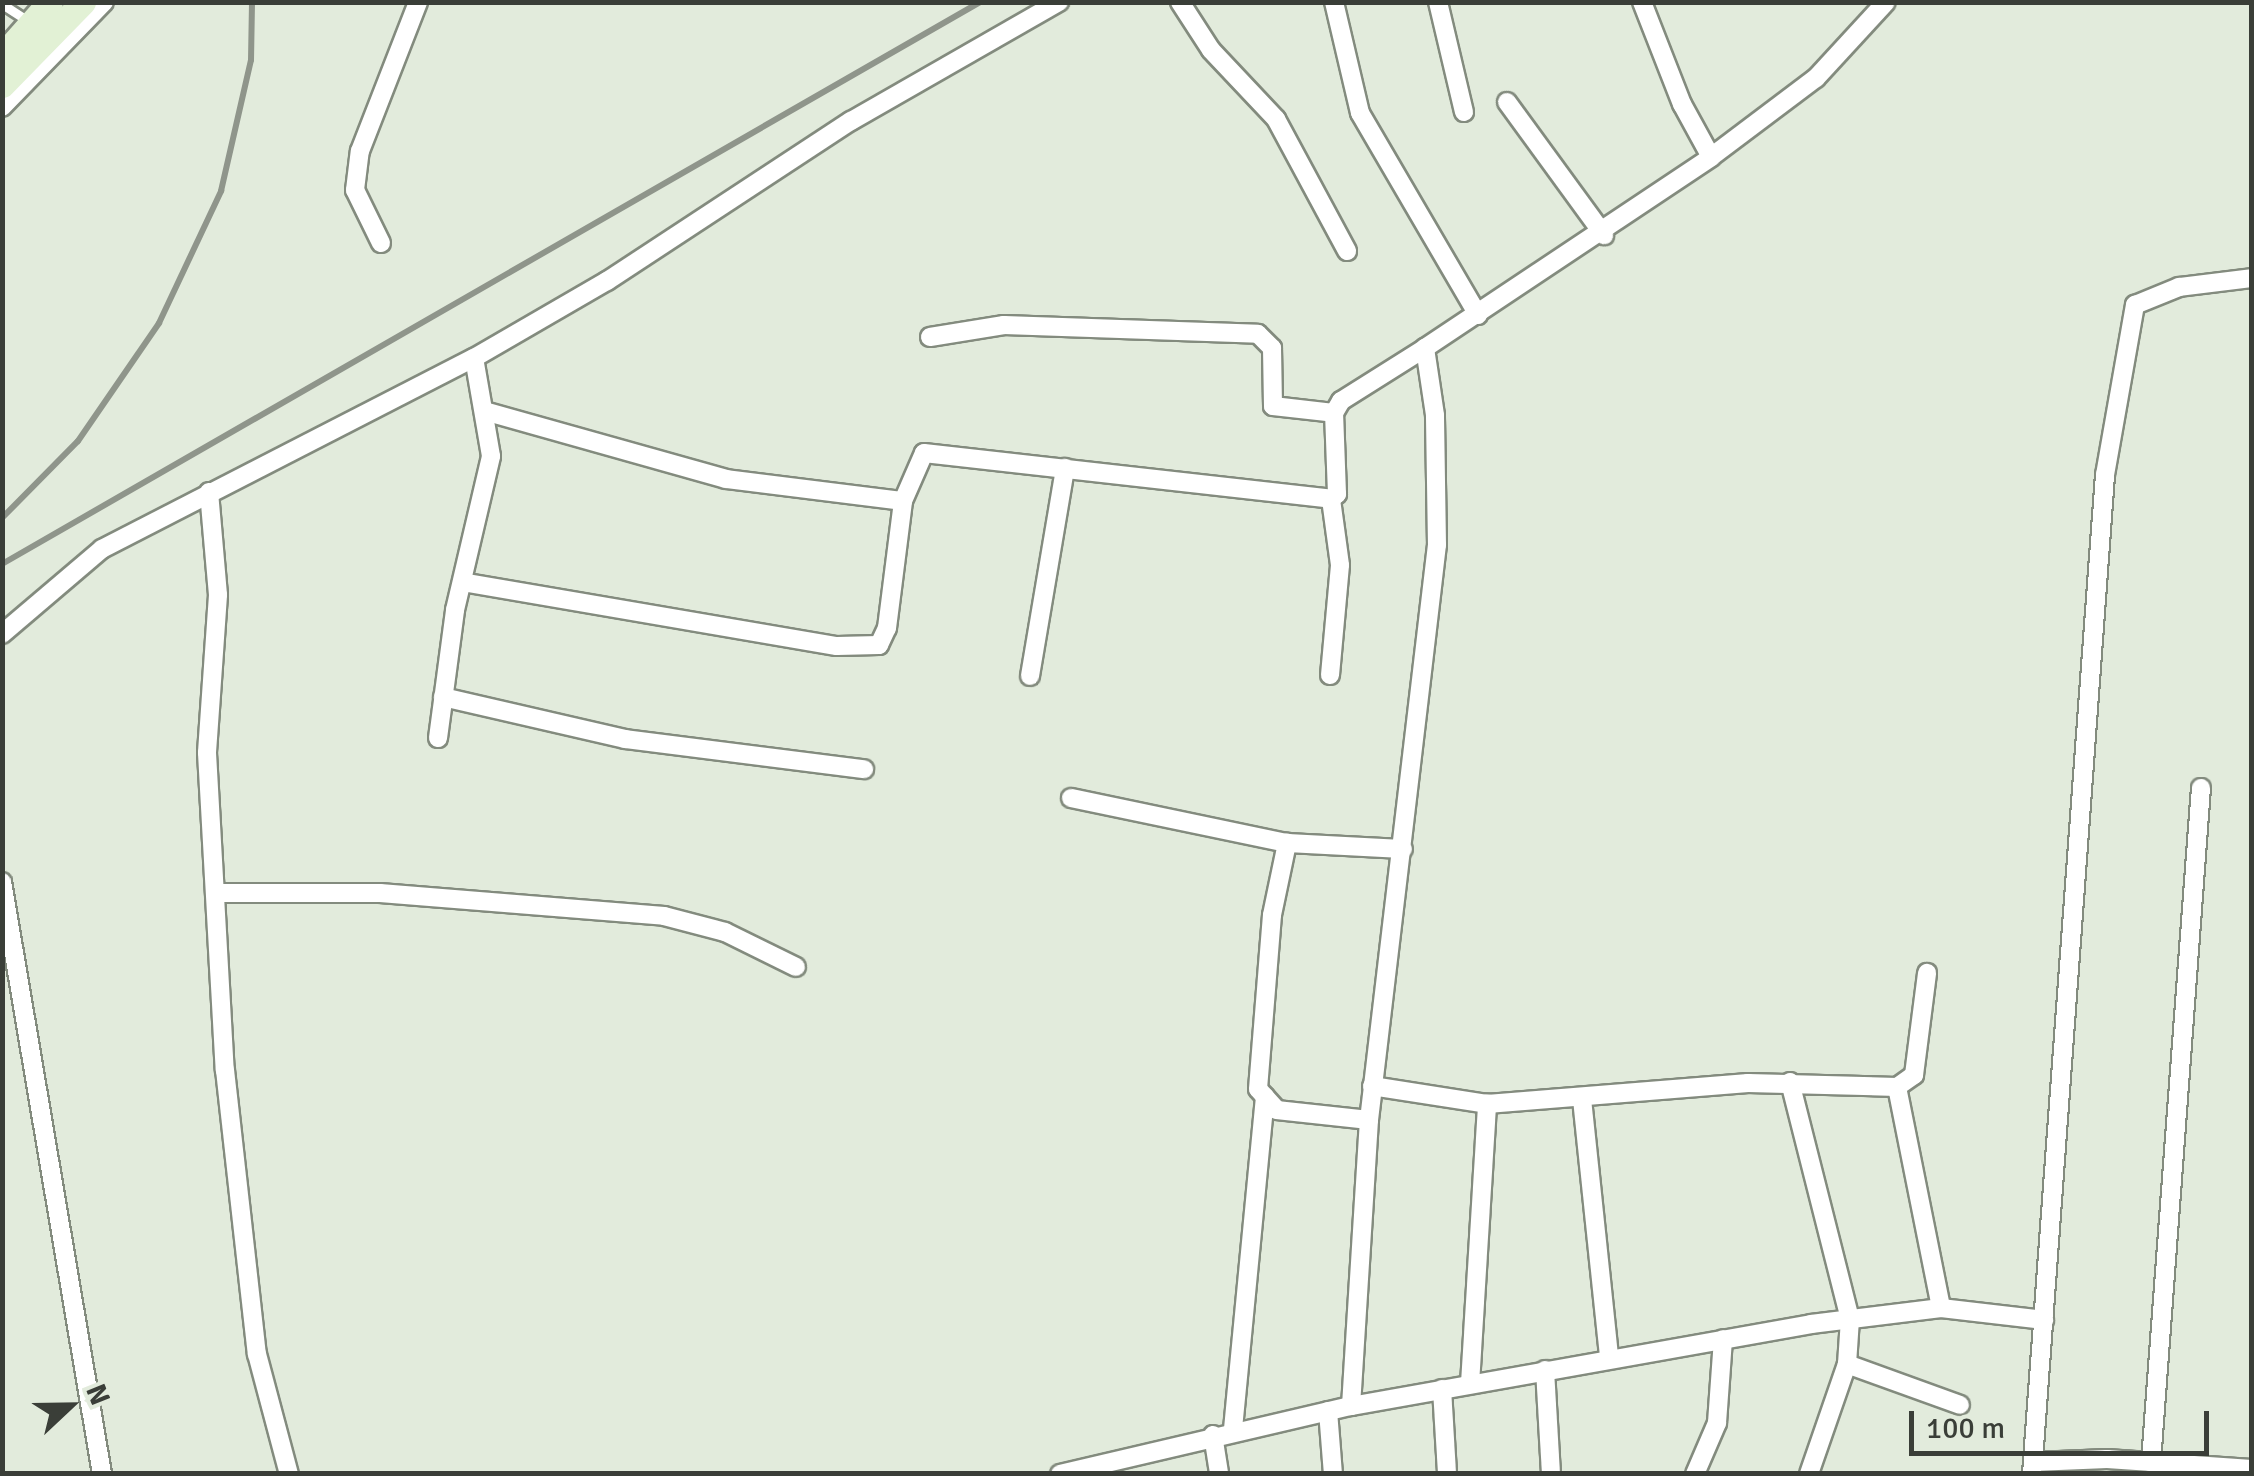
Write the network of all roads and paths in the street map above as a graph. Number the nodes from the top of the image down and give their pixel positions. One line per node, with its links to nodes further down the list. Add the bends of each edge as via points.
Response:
1 (50, 2): 12 (main road)
2 (83, 2): 14 (main road)
3 (104, 2): 16 (street)
4 (418, 2): 20 (street, via 358,170 355,190)
5 (1059, 2): 26 (street, via 851,122 607,281)
6 (1180, 2): 21 (street, via 1211,50 1276,119)
7 (1334, 2): 23 (street, via 1360,113 1444,267)
8 (1438, 2): 17 (street)
9 (1642, 2): 18 (street)
10 (1886, 2): 18 (street, via 1816,78)
11 (2, 4): 12 (lane)
12 (32, 23): 13 (main road)
13 (2, 56)
14 (2, 85)
15 (1506, 102): 19 (street)
16 (2, 107)
17 (1464, 112)
18 (1711, 157): 19 (street)
19 (1604, 234): 23 (street)
20 (381, 244)
21 (1347, 251)
22 (2252, 278): 57 (street, via 2180,287 2136,304 2105,475)
23 (1478, 315): 25 (street)
24 (930, 338): 28 (street, via 1004,325 1258,334 1272,348 1273,406)
25 (1425, 348): 28 (street, via 1341,400); 43 (street, via 1435,415 1437,546)
26 (474, 358): 27 (street); 30 (street)
27 (488, 412): 32 (street, via 726,479); 33 (street, via 491,456)
28 (1334, 413): 31 (street)
29 (1065, 468): 31 (street); 32 (street, via 934,450 917,462); 36 (street)
30 (209, 492): 34 (street, via 102,548); 45 (street, via 218,595 207,753)
31 (1332, 500): 35 (street, via 1340,565)
32 (904, 501): 33 (street, via 888,628 879,645 864,648)
33 (462, 582): 37 (street)
34 (2, 634)
35 (1330, 675)
36 (1030, 676)
37 (443, 697): 38 (street); 39 (street, via 625,739)
38 (438, 738)
39 (864, 769)
40 (2201, 788): 69 (street)
41 (1071, 798): 42 (street)
42 (1287, 843): 43 (street); 51 (street, via 1264,1010 1258,1089)
43 (1403, 849): 49 (street)
44 (2, 882): 72 (street)
45 (216, 893): 46 (street, via 380,892 664,916 725,932); 73 (street, via 225,1070 256,1354)
46 (796, 967)
47 (1927, 972): 50 (street, via 1914,1074)
48 (1790, 1082): 50 (street); 52 (street); 56 (street)
49 (1372, 1086): 53 (street); 54 (street)
50 (1897, 1087): 55 (street)
51 (1266, 1097): 54 (street, via 1277,1110); 67 (street)
52 (1582, 1099): 53 (street); 59 (street)
53 (1487, 1104): 62 (street)
54 (1368, 1120): 65 (street)
55 (1941, 1308): 56 (street); 57 (street)
56 (1850, 1319): 58 (street); 60 (street)
57 (2044, 1320): 70 (street)
58 (1723, 1338): 59 (street); 79 (street, via 1718,1423)
59 (1608, 1358): 61 (street)
60 (1847, 1364): 64 (street); 80 (street)
61 (1545, 1370): 62 (street); 78 (street)
62 (1470, 1384): 63 (street)
63 (1442, 1389): 65 (street); 77 (street)
64 (1960, 1405)
65 (1351, 1406): 66 (street)
66 (1328, 1411): 67 (street); 76 (street)
67 (1233, 1430): 68 (street)
68 (1213, 1434): 74 (street); 75 (street)
69 (2150, 1462): 70 (street); 71 (street)
70 (2033, 1468)
71 (2252, 1470)
72 (102, 1474)
73 (289, 1474)
74 (1060, 1474)
75 (1219, 1474)
76 (1333, 1474)
77 (1447, 1474)
78 (1551, 1474)
79 (1694, 1474)
80 (1809, 1474)

